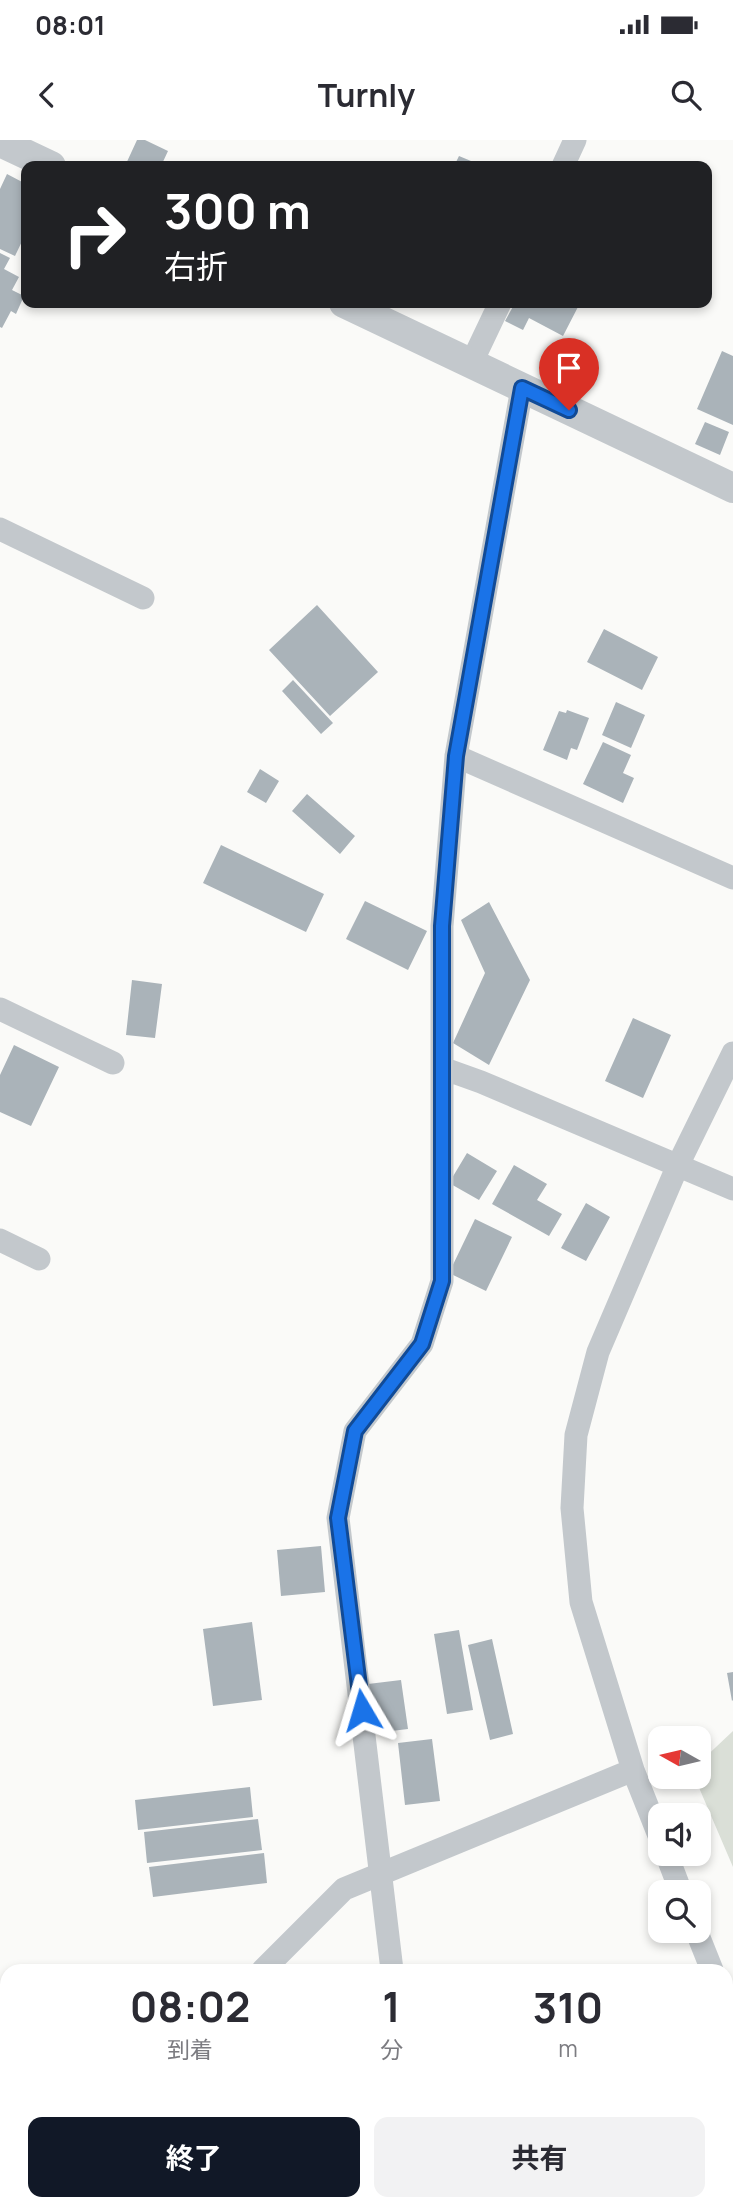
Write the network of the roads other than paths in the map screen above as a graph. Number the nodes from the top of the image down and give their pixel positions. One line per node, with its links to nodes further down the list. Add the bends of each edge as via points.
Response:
1 (575, 140): 4 (street)
2 (4, 147): 3 (street)
3 (39, 161)
4 (565, 161)
5 (354, 308): 7 (street)
6 (498, 308): 7 (street)
7 (471, 364): 8 (street)
8 (522, 388): 9 (street); 12 (street)
9 (733, 488)
10 (0, 529): 11 (street)
11 (143, 598)
12 (456, 756): 13 (street); 17 (street, via 442,926)
13 (733, 878)
14 (0, 1009): 16 (street)
15 (733, 1052): 18 (street)
16 (113, 1063)
17 (442, 1068): 18 (street); 24 (street, via 442,1281 422,1344 355,1431 338,1518)
18 (678, 1165): 19 (street); 22 (street, via 598,1352 576,1435 572,1508 582,1602)
19 (733, 1189)
20 (0, 1240): 21 (street)
21 (39, 1259)
22 (633, 1770): 23 (street); 24 (street)
23 (648, 1808)
24 (382, 1874): 26 (street, via 344,1889); 27 (street)
25 (701, 1943): 28 (street)
26 (269, 1964)
27 (391, 1964)
28 (710, 1964)

